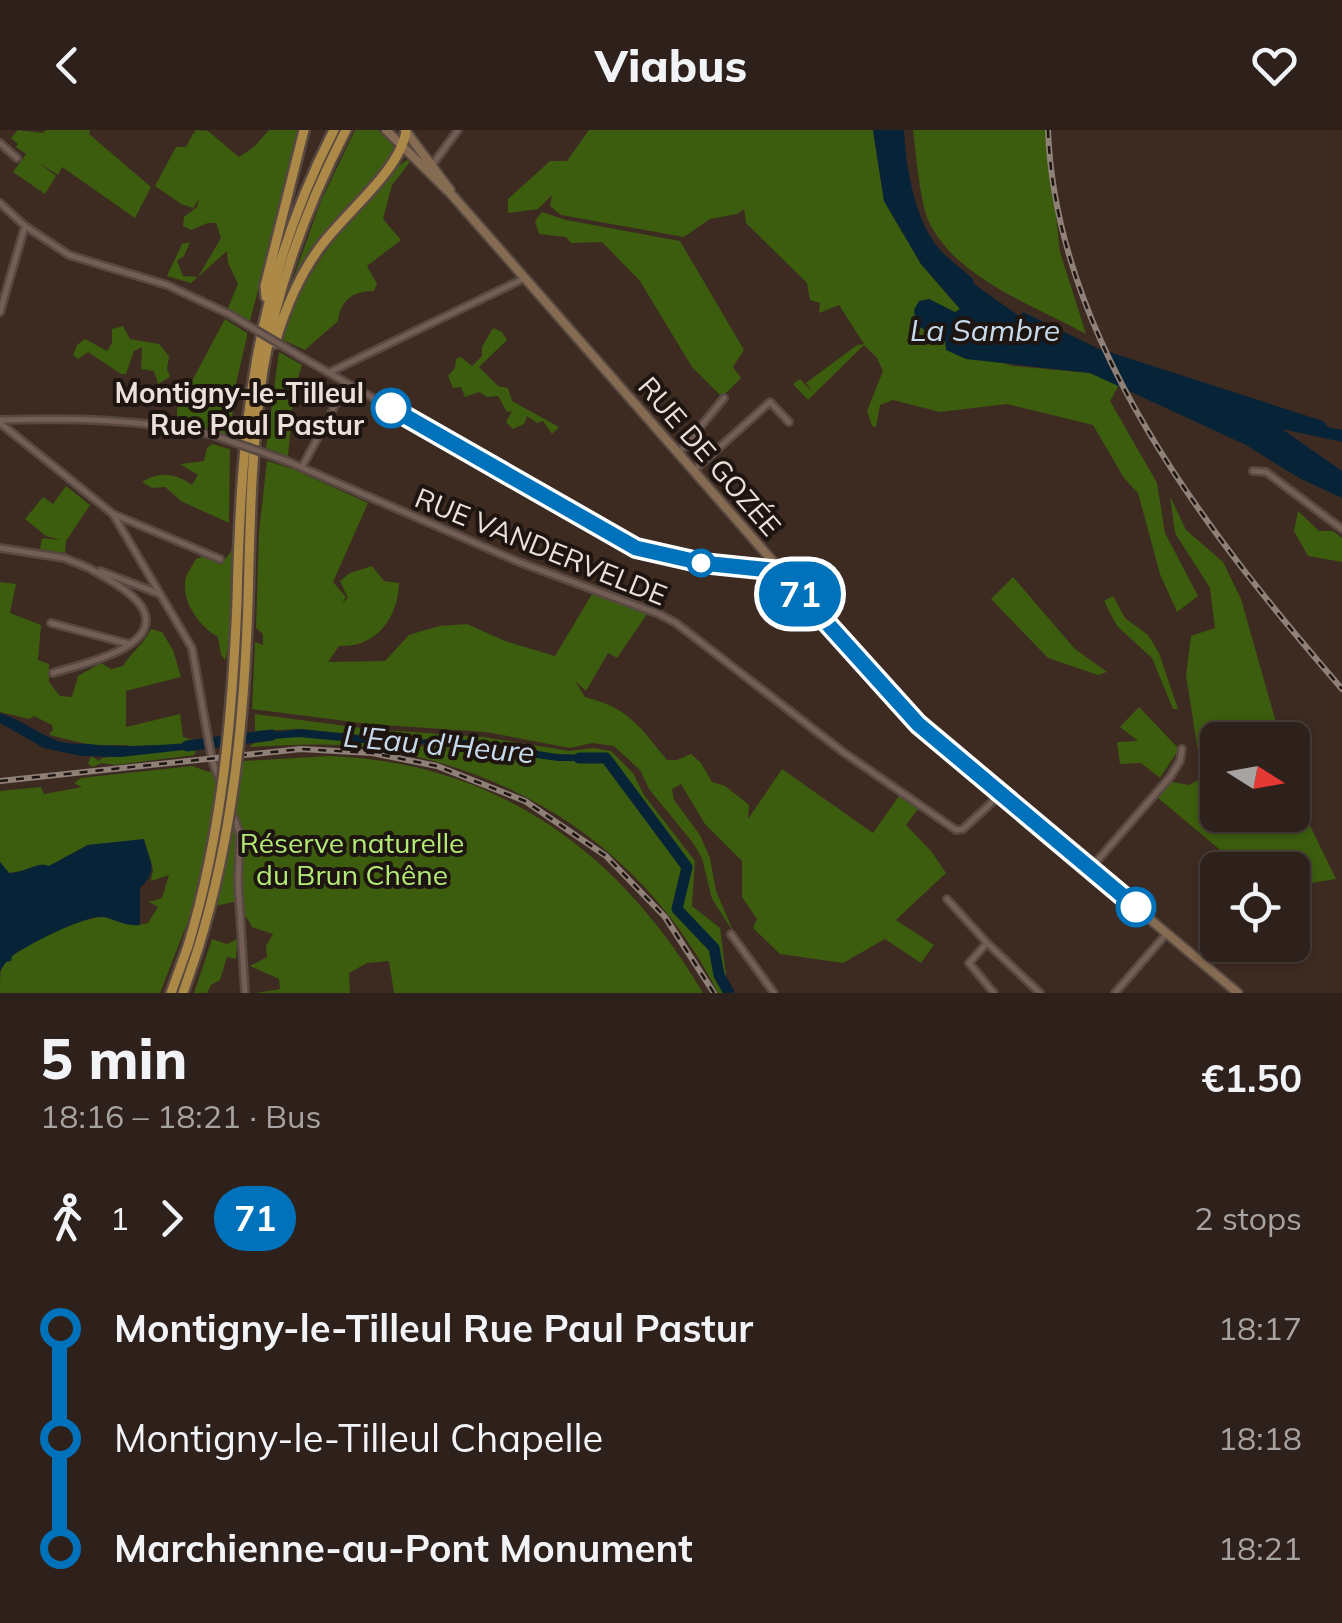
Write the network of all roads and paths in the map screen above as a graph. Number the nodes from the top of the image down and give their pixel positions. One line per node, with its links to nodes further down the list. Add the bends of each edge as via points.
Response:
1 (304, 130): 14 (highway)
2 (334, 130): 14 (highway, via 296,210)
3 (346, 130): 16 (highway, via 306,215)
4 (386, 130): 8 (main road, RUE DE GOZÉE)
5 (406, 130): 8 (highway); 10 (main road, RUE DE GOZÉE)
6 (458, 130): 10 (street)
7 (0, 143): 9 (street)
8 (403, 150): 10 (main road, RUE DE GOZÉE); 16 (highway, via 301,275)
9 (17, 158)
10 (430, 168): 13 (main road, RUE DE GOZÉE)
11 (0, 202): 12 (street)
12 (25, 226): 15 (street); 17 (street, bridge, via 83,261 167,285 229,314)
13 (526, 278): 17 (street); 22 (main road, RUE DE GOZÉE)
14 (266, 304): 33 (highway, via 240,472)
15 (0, 312)
16 (263, 368): 33 (highway)
17 (329, 372): 18 (street)
18 (347, 383): 23 (street); 31 (street, via 636,548)
19 (724, 398): 22 (street)
20 (0, 422): 23 (street, RUE VANDERVELDE, bridge, via 53,418 174,426); 26 (street)
21 (789, 422): 24 (street, via 770,402)
22 (678, 454): 24 (main road, RUE DE GOZÉE)
23 (302, 467): 38 (street, RUE VANDERVELDE, via 676,623 956,830)
24 (693, 471): 31 (main road, RUE DE GOZÉE)
25 (1252, 471): 27 (street, via 1266,472)
26 (113, 514): 29 (street); 32 (street)
27 (1342, 529)
28 (0, 548): 30 (street)
29 (220, 560)
30 (90, 568): 32 (street); 35 (street, via 140,605 145,630)
31 (780, 571): 38 (main road, RUE DE GOZÉE, via 898,704)
32 (160, 594): 47 (street, via 192,648 221,790 240,834)
33 (242, 602): 44 (highway, bridge, via 225,780)
34 (50, 623): 35 (street)
35 (130, 644): 36 (street)
36 (52, 673)
37 (1182, 749): 39 (street, via 1170,777)
38 (1000, 794): 39 (main road, RUE DE GOZÉE)
39 (1090, 869): 41 (main road, RUE DE GOZÉE)
40 (947, 900): 43 (street)
41 (1167, 933): 51 (street); 52 (main road, RUE DE GOZÉE)
42 (731, 934): 48 (street)
43 (988, 942): 49 (street, via 969,964); 50 (street)
44 (193, 948): 45 (highway); 46 (highway)
45 (171, 993)
46 (184, 993)
47 (245, 993)
48 (774, 993)
49 (994, 993)
50 (1040, 993)
51 (1115, 993)
52 (1238, 993)

